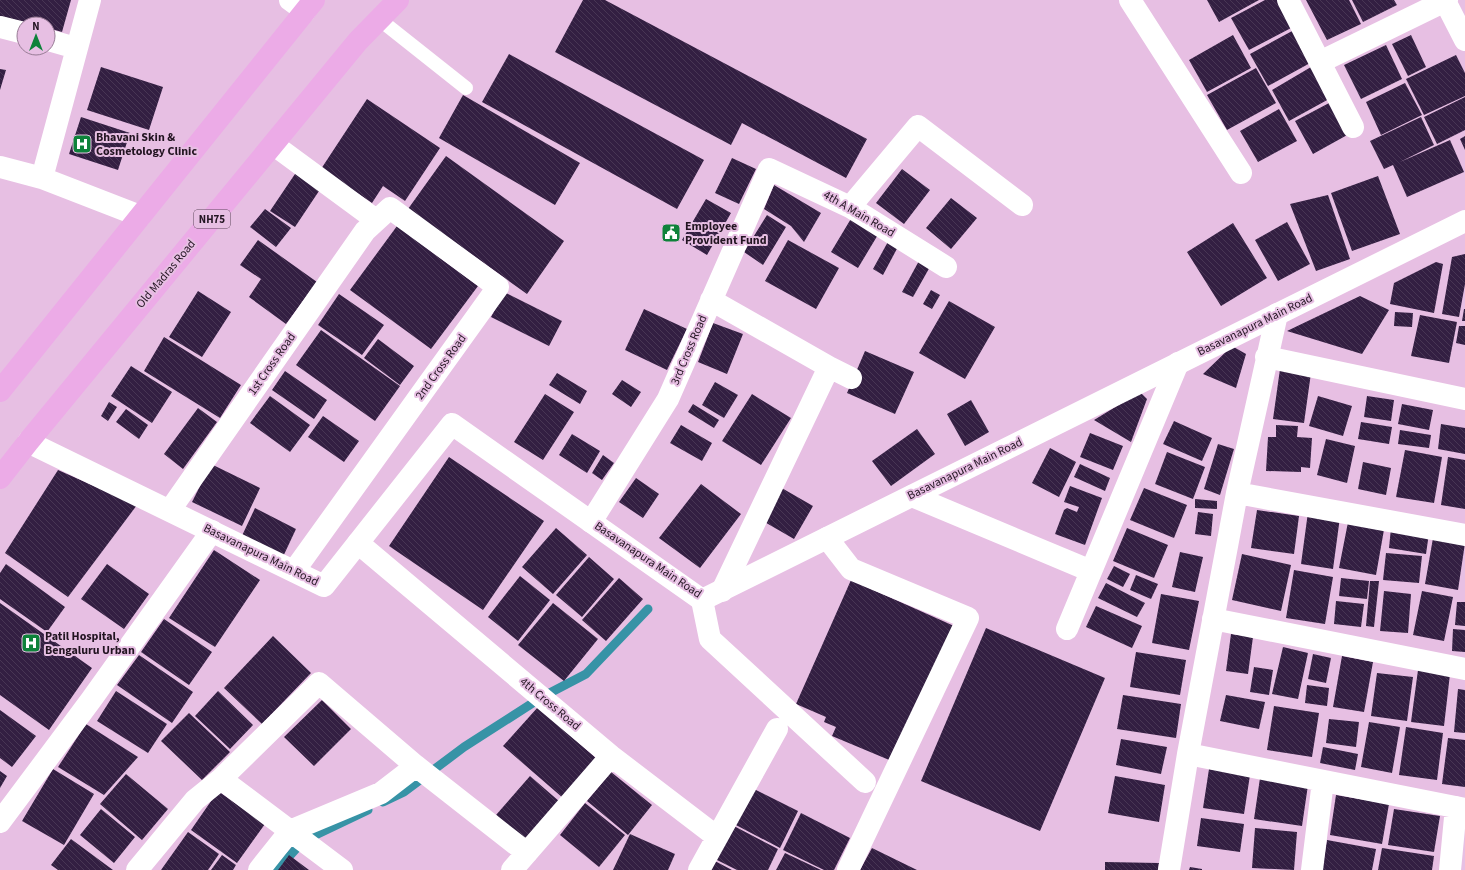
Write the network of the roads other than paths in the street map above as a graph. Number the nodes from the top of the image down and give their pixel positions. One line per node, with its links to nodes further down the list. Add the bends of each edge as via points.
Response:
1 (90, 0): 12 (street)
2 (398, 0): 7 (highway, Old Madras Road / NH75)
3 (1130, 0): 19 (street)
4 (1288, 0): 13 (street)
5 (1446, 0): 10 (street); 13 (street)
6 (303, 4): 23 (highway)
7 (379, 19): 14 (lane); 16 (highway, Old Madras Road / NH75, via 358,41)
8 (0, 27): 9 (street)
9 (16, 31)
10 (1465, 40)
11 (56, 42): 12 (street)
12 (76, 48): 20 (street)
13 (1320, 62): 15 (street)
14 (466, 88)
15 (1354, 127)
16 (274, 145): 24 (street); 35 (highway, Old Madras Road / NH75)
17 (0, 167): 20 (street)
18 (769, 169): 22 (street, 4th A Main Road); 27 (street, 3rd Cross Road)
19 (1241, 173)
20 (42, 178): 23 (street)
21 (1022, 205): 22 (street, via 918,126)
22 (850, 206): 26 (street, 4th A Main Road)
23 (140, 216): 33 (highway)
24 (376, 220): 39 (street, 1st Cross Road, via 357,243); 45 (street, 2nd Cross Road, via 390,208 498,287)
25 (1465, 221): 28 (street, Basavanapura Main Road)
26 (946, 266)
27 (711, 300): 31 (street); 40 (street, 3rd Cross Road, via 668,399)
28 (1277, 314): 29 (street); 30 (street, Basavanapura Main Road)
29 (1266, 357): 34 (street); 37 (street)
30 (1178, 363): 38 (street, Basavanapura Main Road); 46 (street)
31 (829, 367): 32 (street); 47 (street)
32 (851, 378)
33 (0, 391)
34 (1465, 399)
35 (28, 442): 36 (highway, Old Madras Road / NH75); 39 (street, Basavanapura Main Road)
36 (0, 478)
37 (1237, 493): 42 (street); 49 (street)
38 (912, 496): 43 (street, Basavanapura Main Road); 46 (street)
39 (170, 510): 41 (street, Basavanapura Main Road)
40 (591, 522): 44 (street, Basavanapura Main Road, via 452,424); 48 (street, Basavanapura Main Road)
41 (212, 531): 45 (street, Basavanapura Main Road); 60 (street, via 92,700)
42 (1465, 535)
43 (828, 538): 47 (street, Basavanapura Main Road); 69 (street, via 851,569 968,618)
44 (358, 543): 45 (street, Basavanapura Main Road, via 324,586); 54 (street, 4th Cross Road)
45 (294, 571)
46 (1091, 571): 50 (street)
47 (722, 591): 48 (street, Basavanapura Main Road)
48 (702, 600): 58 (street, via 710,639)
49 (1214, 618): 51 (street); 53 (street)
50 (1067, 629)
51 (1465, 669)
52 (777, 729): 62 (street)
53 (1188, 754): 57 (street); 70 (street)
54 (611, 756): 62 (street, 4th Cross Road); 63 (street)
55 (416, 766): 56 (street, via 318,683); 61 (street, via 381,793); 63 (street)
56 (221, 779): 61 (street); 64 (street, via 194,800)
57 (1323, 781): 59 (street); 71 (street)
58 (865, 782)
59 (1461, 808): 72 (street)
60 (0, 822)
61 (290, 831): 65 (street); 66 (street)
62 (717, 837): 68 (street)
63 (527, 854): 67 (street)
64 (137, 870)
65 (259, 870)
66 (342, 870)
67 (512, 870)
68 (699, 870)
69 (848, 870)
70 (1169, 870)
71 (1312, 870)
72 (1450, 870)

